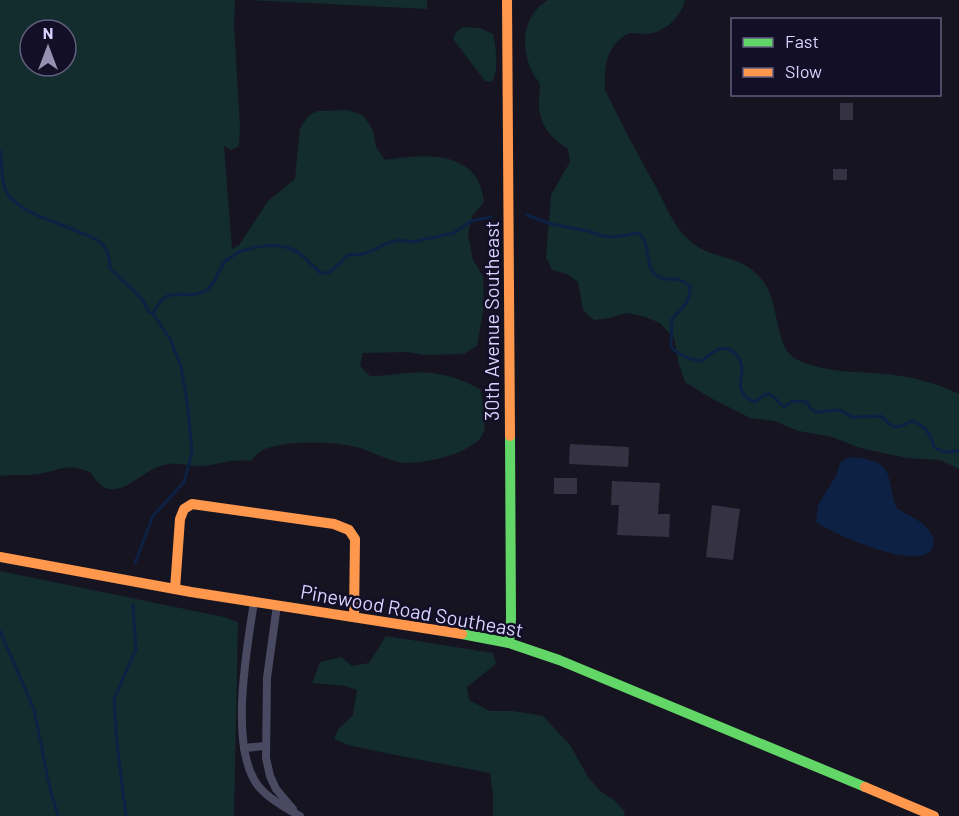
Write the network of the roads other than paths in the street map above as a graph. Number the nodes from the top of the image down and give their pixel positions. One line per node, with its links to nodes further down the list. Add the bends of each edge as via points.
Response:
1 (507, 0): 7 (street, 30th Avenue Southeast)
2 (0, 557): 3 (street, Pinewood Road Southeast)
3 (175, 589): 4 (street, Pinewood Road Southeast); 6 (street, via 180,519 184,509 192,504 334,524 347,528 355,539)
4 (254, 602): 5 (street, Pinewood Road Southeast); 9 (street, via 244,667)
5 (277, 605): 6 (street, Pinewood Road Southeast); 8 (street, via 268,664)
6 (354, 616): 7 (street, Pinewood Road Southeast)
7 (509, 643): 11 (street, Pinewood Road Southeast, via 559,660)
8 (265, 746): 9 (street); 10 (street, via 276,789)
9 (244, 748): 10 (street, via 250,772 260,788)
10 (299, 815)
11 (934, 816)

